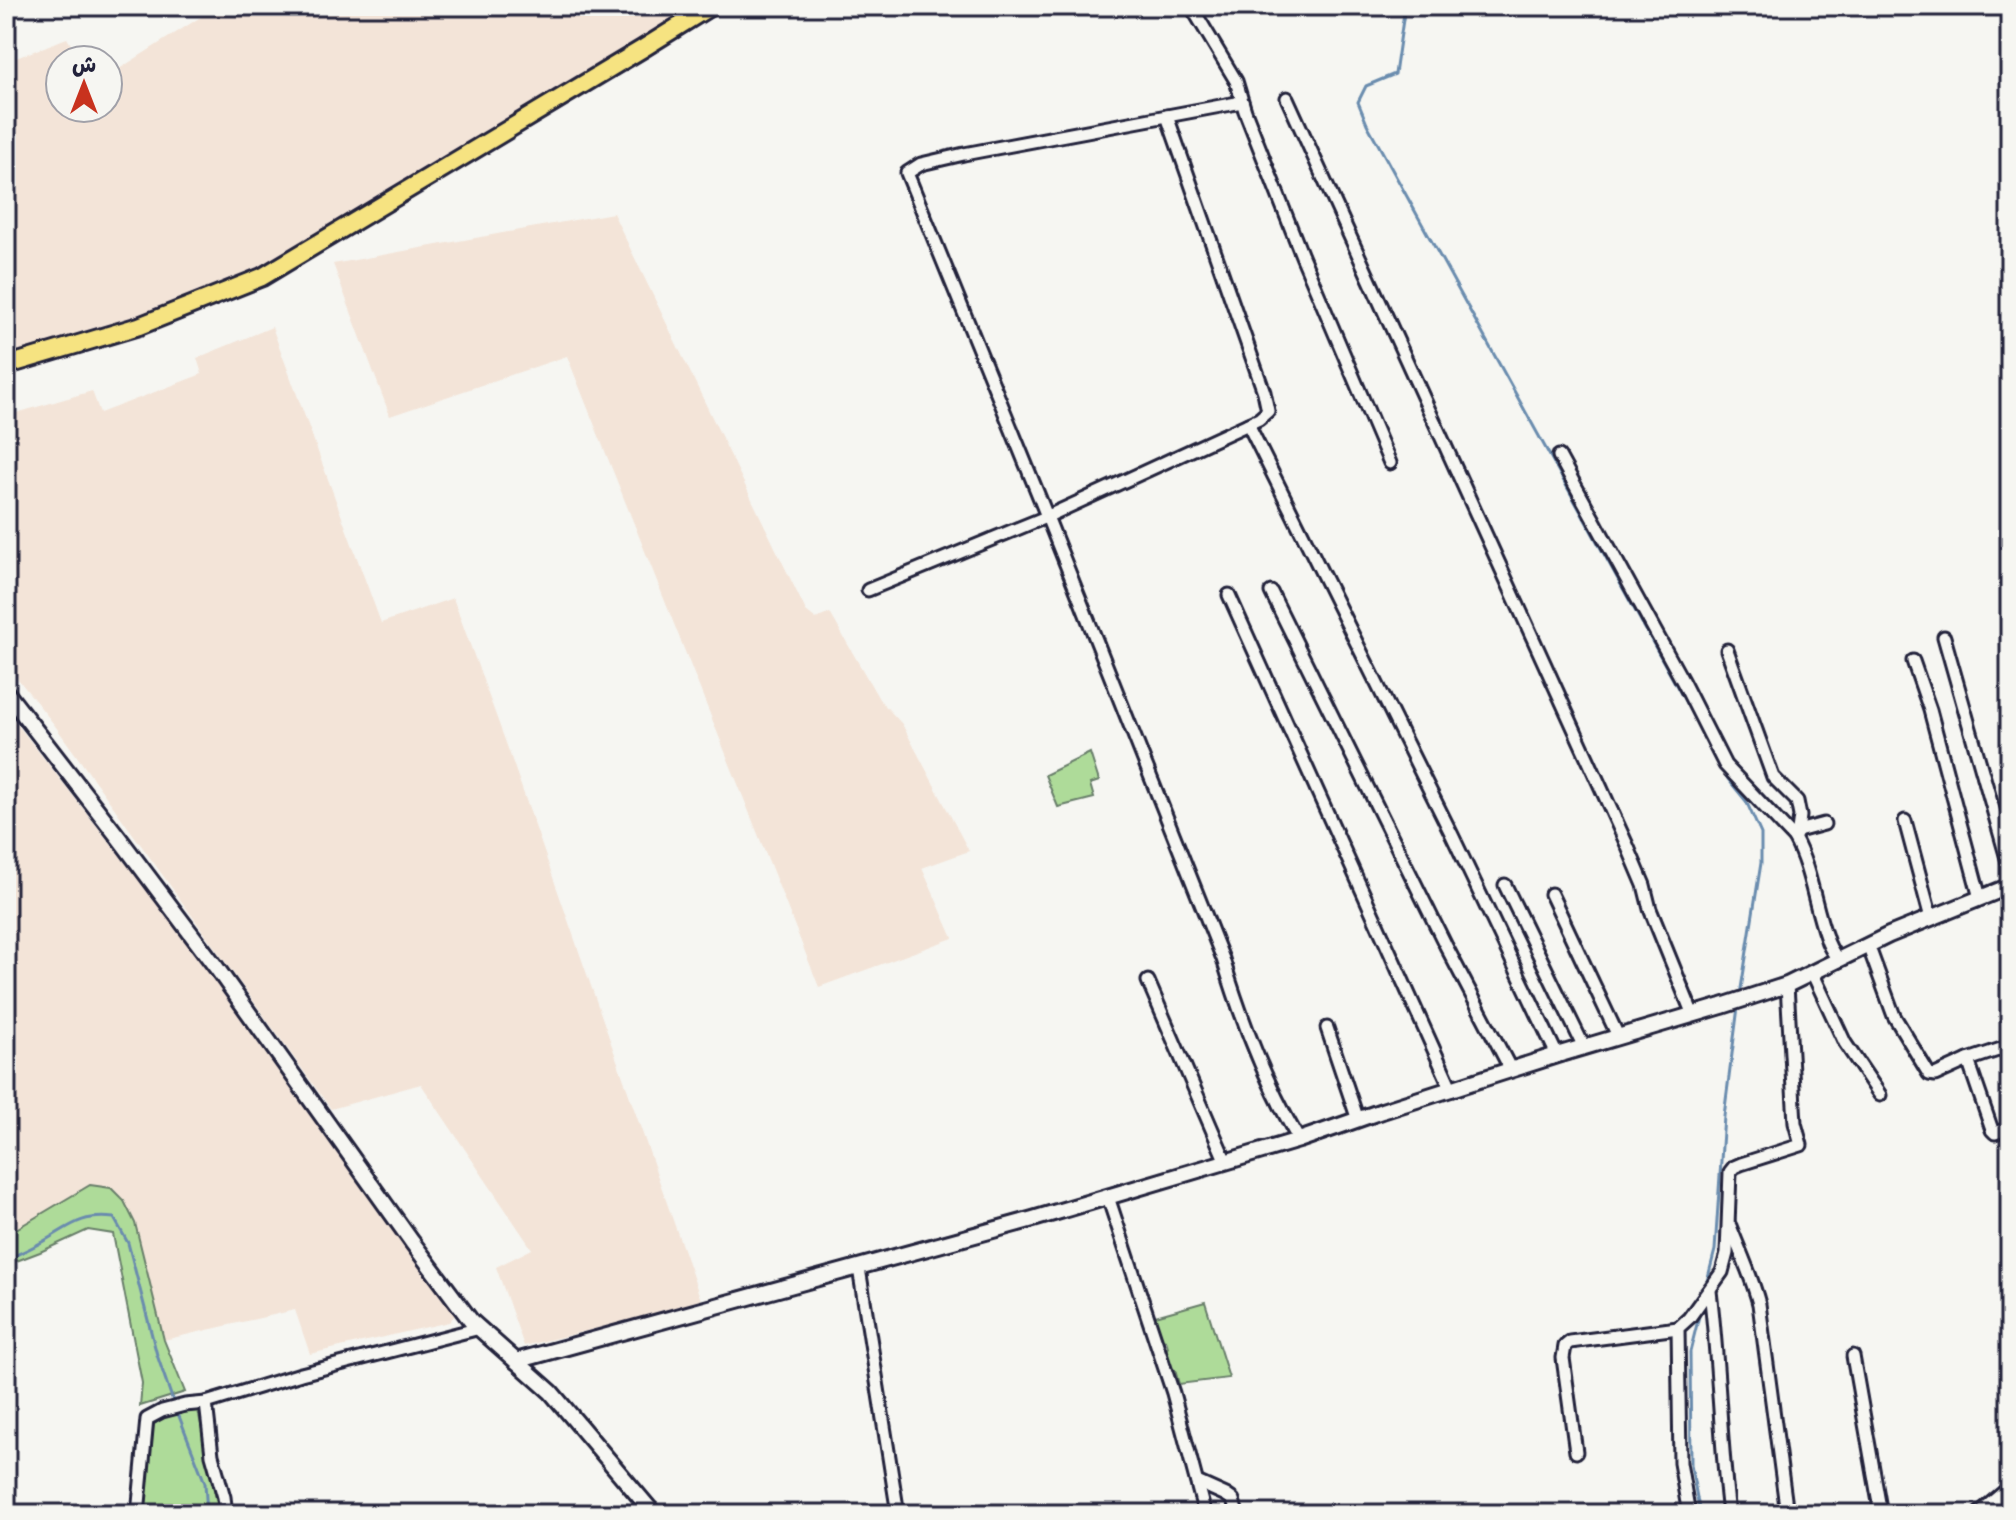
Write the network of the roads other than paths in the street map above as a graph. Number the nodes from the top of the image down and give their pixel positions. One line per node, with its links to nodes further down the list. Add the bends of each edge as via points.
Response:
1 (711, 6): 6 (main road, via 262,277 139,326)
2 (1191, 6): 4 (street, via 1236,81)
3 (1287, 98): 32 (street, via 1627,845)
4 (1242, 102): 5 (street); 9 (street)
5 (1167, 116): 7 (street, via 1264,392 1268,411); 10 (street, via 936,160 907,173)
6 (7, 365)
7 (1248, 424): 10 (street); 37 (street)
8 (1559, 456): 20 (street, via 1725,765)
9 (1390, 463)
10 (1046, 517): 11 (street); 44 (street, via 1223,959 1239,1011 1279,1107)
11 (868, 590)
12 (1271, 592): 39 (street)
13 (1229, 595): 40 (street)
14 (1944, 637): 21 (street)
15 (1727, 650): 20 (street, via 1773,777 1797,801)
16 (1913, 661): 25 (street)
17 (6, 692): 50 (street, via 216,967 412,1242)
18 (1905, 821): 26 (street)
19 (1824, 824): 20 (street)
20 (1796, 834): 28 (street, via 1826,940)
21 (2010, 869)
22 (1505, 885): 36 (street)
23 (2010, 886): 25 (street)
24 (1551, 894): 34 (street)
25 (1980, 898): 26 (street)
26 (1931, 918): 27 (street)
27 (1868, 945): 28 (street); 38 (street, via 1894,1016 1929,1074)
28 (1838, 960): 29 (street)
29 (1812, 972): 31 (street); 41 (street, via 1845,1043)
30 (1148, 981): 45 (street)
31 (1787, 985): 32 (street); 47 (street, via 1795,1123 1801,1145 1734,1167 1728,1180)
32 (1693, 1015): 34 (street)
33 (1327, 1028): 42 (street)
34 (1618, 1036): 36 (street)
35 (2010, 1046): 38 (street)
36 (1584, 1047): 37 (street)
37 (1557, 1055): 39 (street)
38 (1968, 1060): 43 (street, via 1992,1130)
39 (1511, 1070): 40 (street)
40 (1452, 1090): 42 (street)
41 (1880, 1095)
42 (1358, 1120): 44 (street)
43 (2010, 1128)
44 (1299, 1140): 45 (street)
45 (1226, 1162): 46 (street)
46 (1108, 1197): 48 (street); 56 (street)
47 (1729, 1221): 49 (street, via 1722,1272); 66 (street, via 1759,1304)
48 (859, 1268): 53 (street); 58 (street)
49 (1710, 1291): 51 (street); 65 (street)
50 (480, 1328): 53 (street); 54 (street)
51 (1678, 1328): 55 (street, via 1565,1346); 64 (street, via 1680,1463)
52 (1853, 1356): 67 (street)
53 (516, 1361): 61 (street, via 551,1392)
54 (206, 1403): 59 (street, via 147,1419); 60 (street)
55 (1576, 1452)
56 (1197, 1482): 62 (street); 63 (street, via 1233,1500)
57 (2010, 1487): 68 (street)
58 (896, 1513)
59 (138, 1514)
60 (226, 1514)
61 (654, 1514)
62 (1205, 1514)
63 (1237, 1514)
64 (1689, 1514)
65 (1729, 1514)
66 (1787, 1514)
67 (1881, 1514)
68 (1978, 1514)

